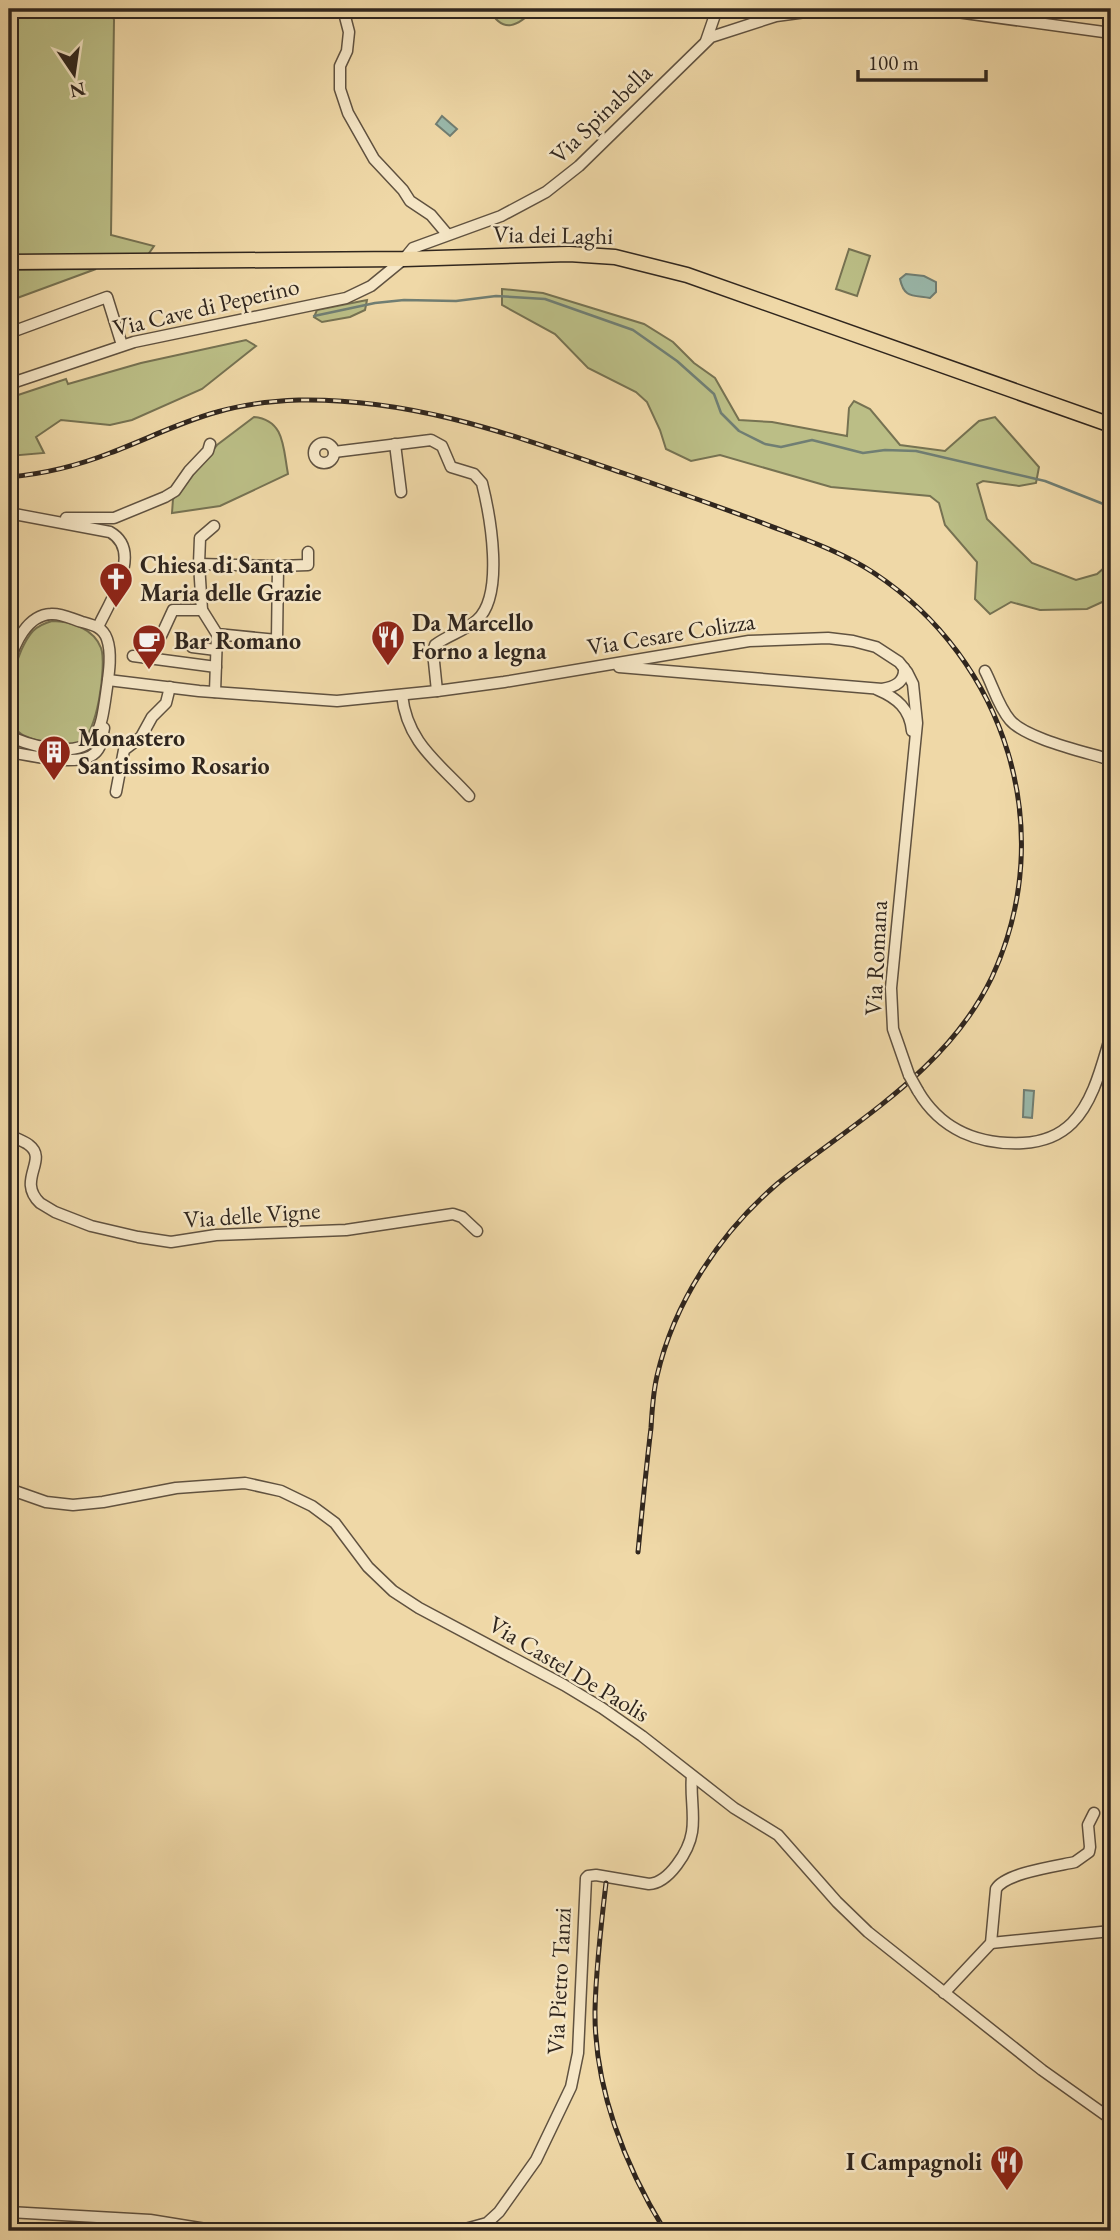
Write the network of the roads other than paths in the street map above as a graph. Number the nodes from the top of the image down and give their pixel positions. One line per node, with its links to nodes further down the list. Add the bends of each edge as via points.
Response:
1 (343, 9): 7 (street, via 349,32 340,66 340,89 348,113 374,159)
2 (717, 9): 6 (street)
3 (828, 9): 6 (street, Via Spinabella, via 768,18)
4 (935, 9): 5 (street)
5 (1111, 33)
6 (706, 41): 7 (street, Via Spinabella, via 553,187 514,211)
7 (447, 234): 8 (street, Via Spinabella, via 413,248)
8 (404, 260): 9 (main road, Via dei Laghi); 11 (street, Via Cave di Peperino, via 371,286 346,298); 13 (main road, Via dei Laghi, via 569,254 636,261)
9 (9, 262)
10 (9, 333): 11 (street, via 107,297)
11 (122, 345): 12 (street, Via Cave di Peperino)
12 (9, 384)
13 (1111, 425)
14 (210, 444): 19 (street, via 175,491 165,497 114,517)
15 (395, 444): 16 (street); 17 (street); 41 (street, via 435,441 451,467 474,474 484,490 492,591 480,618 435,645)
16 (334, 452)
17 (401, 492)
18 (9, 513): 19 (street)
19 (57, 522): 25 (street, via 110,532 124,545 126,563)
20 (214, 526): 22 (street, via 200,538)
21 (308, 552): 23 (street, via 308,565)
22 (199, 564): 23 (street); 24 (street)
23 (278, 566): 26 (street, via 277,640)
24 (202, 610): 26 (street); 27 (street, via 173,610)
25 (98, 627): 32 (street, via 60,614 41,616 26,628); 38 (street, via 108,643)
26 (217, 634): 29 (street)
27 (160, 636)
28 (192, 648): 29 (street)
29 (216, 650): 33 (street)
30 (682, 652): 34 (street, Via Cesare Colizza); 35 (street, Via Cesare Colizza, via 773,639 828,638 876,647); 36 (street, via 671,659)
31 (133, 656): 33 (street)
32 (9, 664)
33 (216, 667): 42 (street)
34 (599, 667): 36 (street); 41 (street, Via Cesare Colizza)
35 (904, 668): 40 (street, via 900,682); 46 (street, Via Romana, via 915,702)
36 (671, 671): 40 (street)
37 (985, 671): 47 (street, via 1008,718 1017,726)
38 (110, 680): 39 (street, Via Cesare Colizza); 44 (street, via 99,729 87,746 54,749); 45 (street, via 101,744 92,756 67,760)
39 (170, 687): 42 (street, Via Cesare Colizza); 48 (street, via 166,703 141,737 124,750)
40 (875, 689): 46 (street, Via Romana, via 906,709)
41 (437, 691): 43 (street, Via Cesare Colizza)
42 (215, 692): 43 (street, Via Cesare Colizza, via 337,701)
43 (402, 695): 49 (street, via 404,715 418,743)
44 (9, 735)
45 (9, 751)
46 (913, 757): 50 (street, Via Romana, bridge, via 891,988 893,1029 918,1091 937,1116 974,1138 1005,1143 1047,1139 1076,1119 1095,1085)
47 (1111, 760)
48 (117, 792)
49 (469, 796)
50 (1111, 1035)
51 (9, 1135): 52 (street, Via delle Vigne, via 36,1153 30,1181 34,1196 47,1208 127,1235 183,1241 216,1235 346,1230 453,1214)
52 (477, 1231)
53 (9, 1489): 54 (street, Via Castel De Paolis, via 46,1502 73,1505 231,1483 281,1491 330,1518 368,1567 408,1601 602,1708)
54 (692, 1776): 58 (street, Via Castel De Paolis, via 778,1835 848,1913); 62 (street, Via Pietro Tanzi, via 691,1836 665,1878 651,1884 596,1875 586,1878 578,2053 571,2087 536,2160 499,2212 487,2223)
55 (1094, 1813): 57 (street, via 1088,1825 1089,1853 1084,1857 999,1883)
56 (1111, 1931): 57 (street)
57 (991, 1942): 58 (street)
58 (944, 1993): 59 (street, Via Castel De Paolis)
59 (1111, 2119)
60 (9, 2212): 61 (street, via 150,2220)
61 (218, 2231)
62 (458, 2231)

